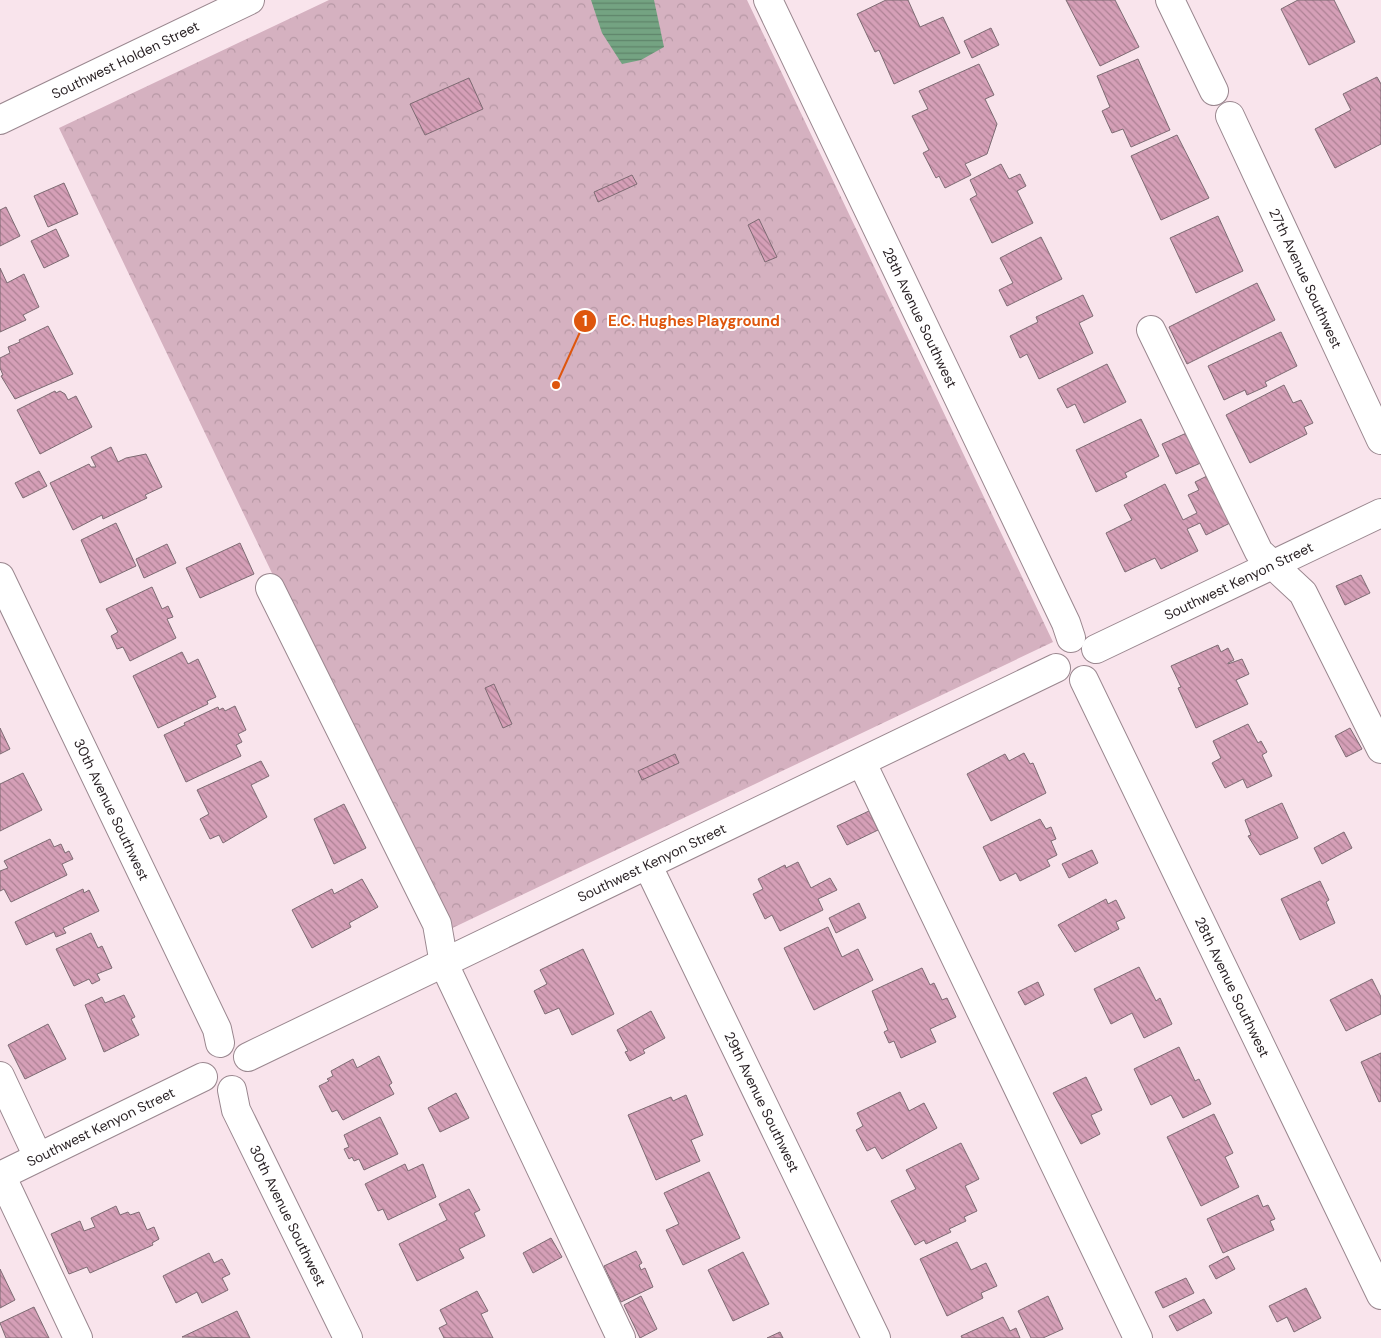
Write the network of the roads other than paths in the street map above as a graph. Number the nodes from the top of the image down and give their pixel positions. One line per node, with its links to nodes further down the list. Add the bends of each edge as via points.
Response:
1 (250, 0): 6 (street, Southwest Holden Street)
2 (768, 0): 13 (street, 28th Avenue Southwest, via 1066,623)
3 (1170, 0): 4 (street)
4 (1214, 91)
5 (1230, 116): 8 (street, 27th Avenue Southwest)
6 (0, 120)
7 (1151, 330): 10 (street, via 1259,552)
8 (1381, 440)
9 (1381, 512): 10 (street, Southwest Kenyon Street)
10 (1273, 565): 14 (street, Southwest Kenyon Street); 17 (street, via 1303,593)
11 (0, 577): 21 (street, 30th Avenue Southwest, via 217,1030)
12 (270, 588): 20 (street, via 437,924)
13 (1070, 638): 14 (street, via 1085,639); 15 (street, via 1064,640 1055,652)
14 (1096, 649): 16 (street, via 1098,664 1091,676)
15 (1056, 668): 16 (street, via 1070,681); 18 (street, Southwest Kenyon Street)
16 (1084, 680): 28 (street, 28th Avenue Southwest)
17 (1381, 748)
18 (862, 763): 19 (street, Southwest Kenyon Street); 33 (street)
19 (648, 866): 20 (street, Southwest Kenyon Street); 32 (street, 29th Avenue Southwest)
20 (444, 964): 22 (street, Southwest Kenyon Street); 31 (street)
21 (220, 1043): 22 (street, via 236,1045); 24 (street, via 203,1058)
22 (248, 1057): 25 (street, via 248,1078 243,1085)
23 (0, 1076): 26 (street)
24 (203, 1077): 25 (street, via 212,1088); 26 (street, Southwest Kenyon Street)
25 (232, 1090): 30 (street, 30th Avenue Southwest, via 236,1110)
26 (38, 1157): 27 (street, Southwest Kenyon Street)
27 (1, 1176): 29 (street)
28 (1381, 1294)
29 (78, 1338)
30 (348, 1338)
31 (621, 1338)
32 (876, 1338)
33 (1138, 1338)

